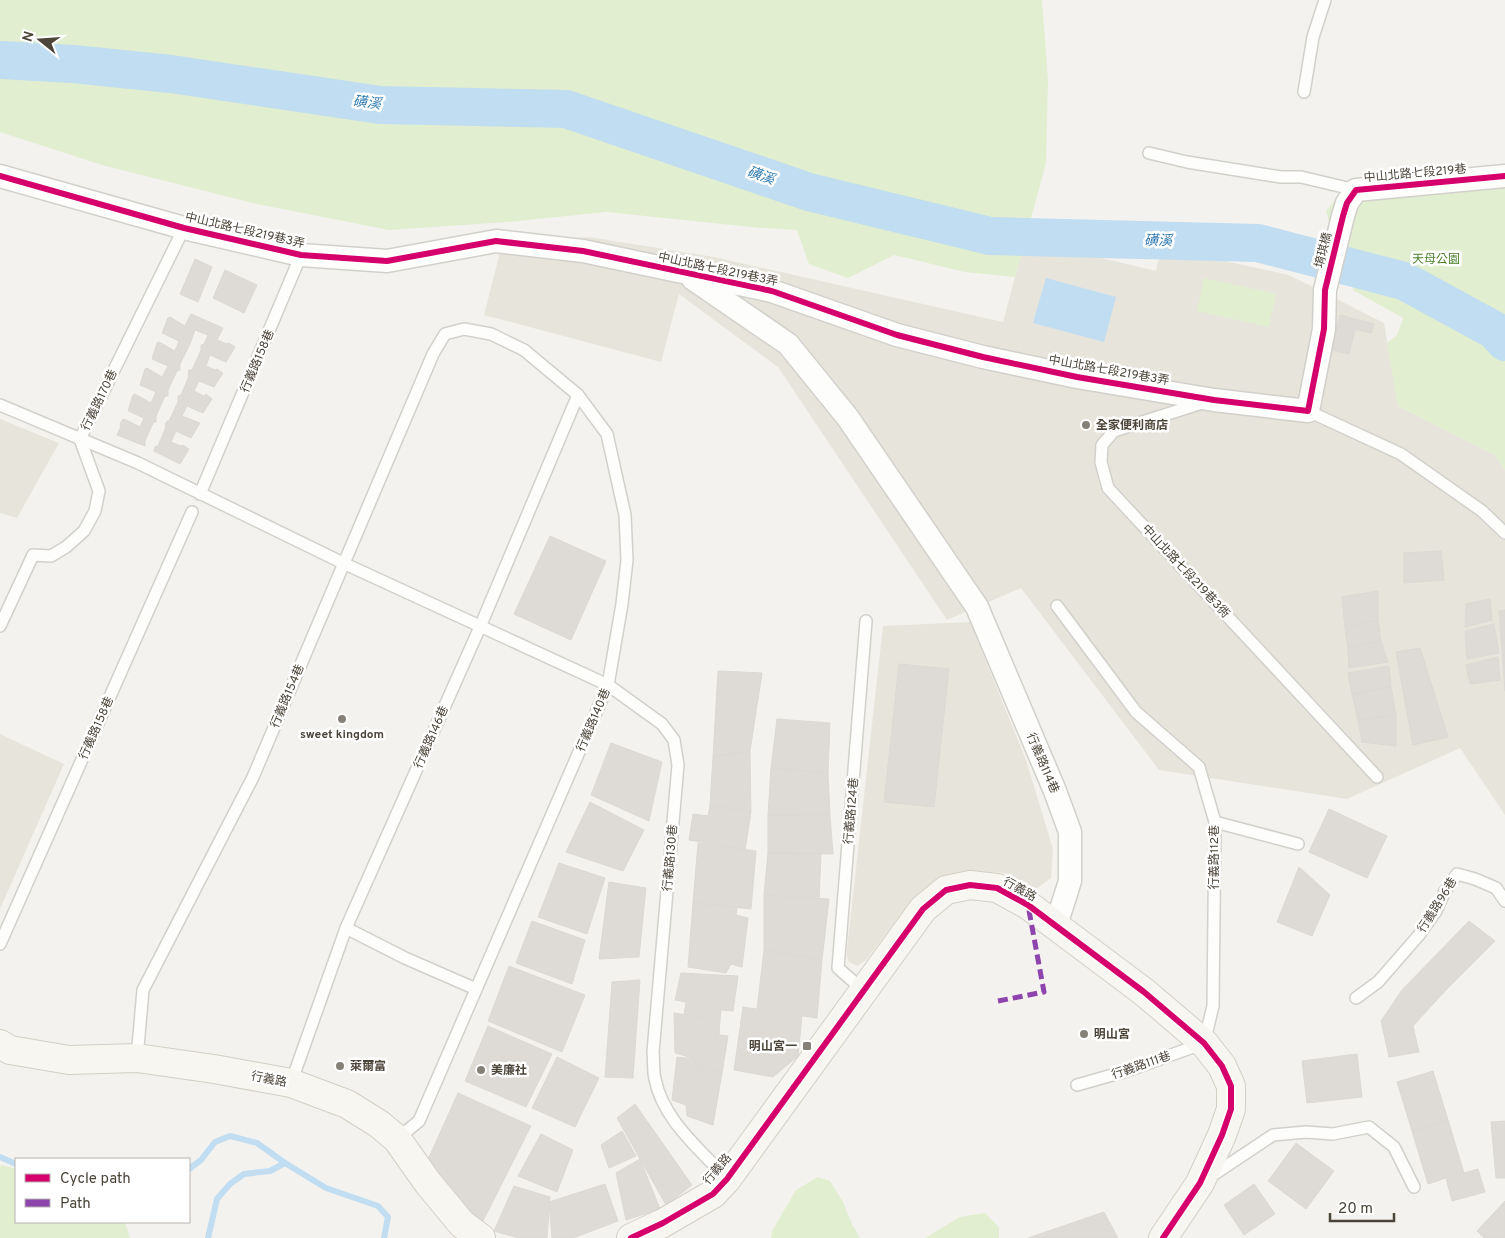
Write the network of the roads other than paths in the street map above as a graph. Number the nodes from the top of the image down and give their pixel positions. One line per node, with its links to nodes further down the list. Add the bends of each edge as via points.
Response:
1 (1325, 0): 2 (lane, via 1313,37)
2 (1304, 92)
3 (1149, 153): 6 (lane, via 1281,177 1301,177)
4 (0, 176): 8 (street, 中山北路七段219巷3弄)
5 (1505, 176): 6 (street, 中山北路七段219巷)
6 (1356, 190): 7 (street, 中山北路七段219巷)
7 (1343, 216): 15 (street, 堉琪橋, via 1325,290 1324,329)
8 (184, 228): 9 (street, 中山北路七段219巷3弄); 16 (lane, 行義路170巷)
9 (301, 256): 10 (street, 中山北路七段219巷3弄, via 387,261 496,241 583,251); 17 (lane, 行義路158巷)
10 (684, 273): 13 (street, 中山北路七段219巷3弄, via 772,291 897,335 983,357); 30 (street, 行義路114巷, via 788,344 848,418 977,607 1070,832 1070,882)
11 (445, 334): 12 (lane, 行義路140巷, via 464,330 491,334 524,350); 20 (lane, 行義路154巷, via 433,354)
12 (578, 394): 24 (lane, 行義路146巷); 25 (lane, 行義路140巷, via 607,434 625,515 626,560 622,604)
13 (1214, 400): 15 (street, 中山北路七段219巷3弄); 26 (lane, 中山北路七段219巷3衖, via 1114,431 1102,446 1101,462 1108,488)
14 (0, 405): 16 (lane, 行義路130巷)
15 (1308, 411): 19 (lane, 中山北路七段219巷3弄, via 1401,454 1482,511)
16 (80, 439): 17 (lane, 行義路130巷); 23 (lane, 行義路170巷, via 99,491 95,511 84,531 66,548 51,556 33,555)
17 (200, 494): 20 (lane, 行義路130巷)
18 (192, 512): 32 (lane, 行義路158巷)
19 (1505, 533)
20 (344, 563): 24 (lane, 行義路130巷); 38 (lane, 行義路154巷, via 253,777 143,990)
21 (1057, 606): 27 (lane, 行義路112巷, via 1136,712 1199,767)
22 (866, 621): 34 (lane, 行義路124巷, via 838,968)
23 (0, 626)
24 (480, 627): 25 (lane, 行義路130巷); 31 (lane, 行義路146巷)
25 (608, 684): 33 (lane, 行義路140巷); 42 (lane, 行義路130巷, via 662,724 674,740 678,765 653,1052 654,1079 664,1105 676,1123)
26 (1377, 777)
27 (1215, 822): 28 (lane); 36 (lane, 行義路112巷, via 1213,1006)
28 (1298, 844)
29 (1505, 900): 35 (lane, 行義路96巷, via 1496,888 1457,874 1419,935 1378,982)
30 (1056, 925): 34 (street, 行義路, via 998,888 970,885 946,890 923,909); 36 (street, 行義路)
31 (346, 928): 33 (lane, via 405,958); 39 (lane, 行義路146巷)
32 (0, 944)
33 (476, 988): 41 (lane, 行義路140巷, via 419,1121)
34 (864, 991): 42 (street, 行義路)
35 (1356, 998)
36 (1204, 1042): 40 (lane, 行義路111巷); 43 (street, 行義路, via 1222,1066 1231,1086 1231,1108)
37 (0, 1044): 38 (street, 行義路, via 10,1050 70,1060)
38 (137, 1058): 39 (street, 行義路)
39 (291, 1083): 41 (street, 行義路, via 347,1104)
40 (1078, 1086)
41 (397, 1139): 45 (street, 行義路, via 462,1224)
42 (727, 1179): 46 (street, 行義路, via 713,1194)
43 (1200, 1183): 44 (lane, via 1273,1135 1333,1134 1369,1126 1394,1147); 47 (street, 行義路)
44 (1414, 1187)
45 (481, 1238)
46 (632, 1238)
47 (1163, 1238)

